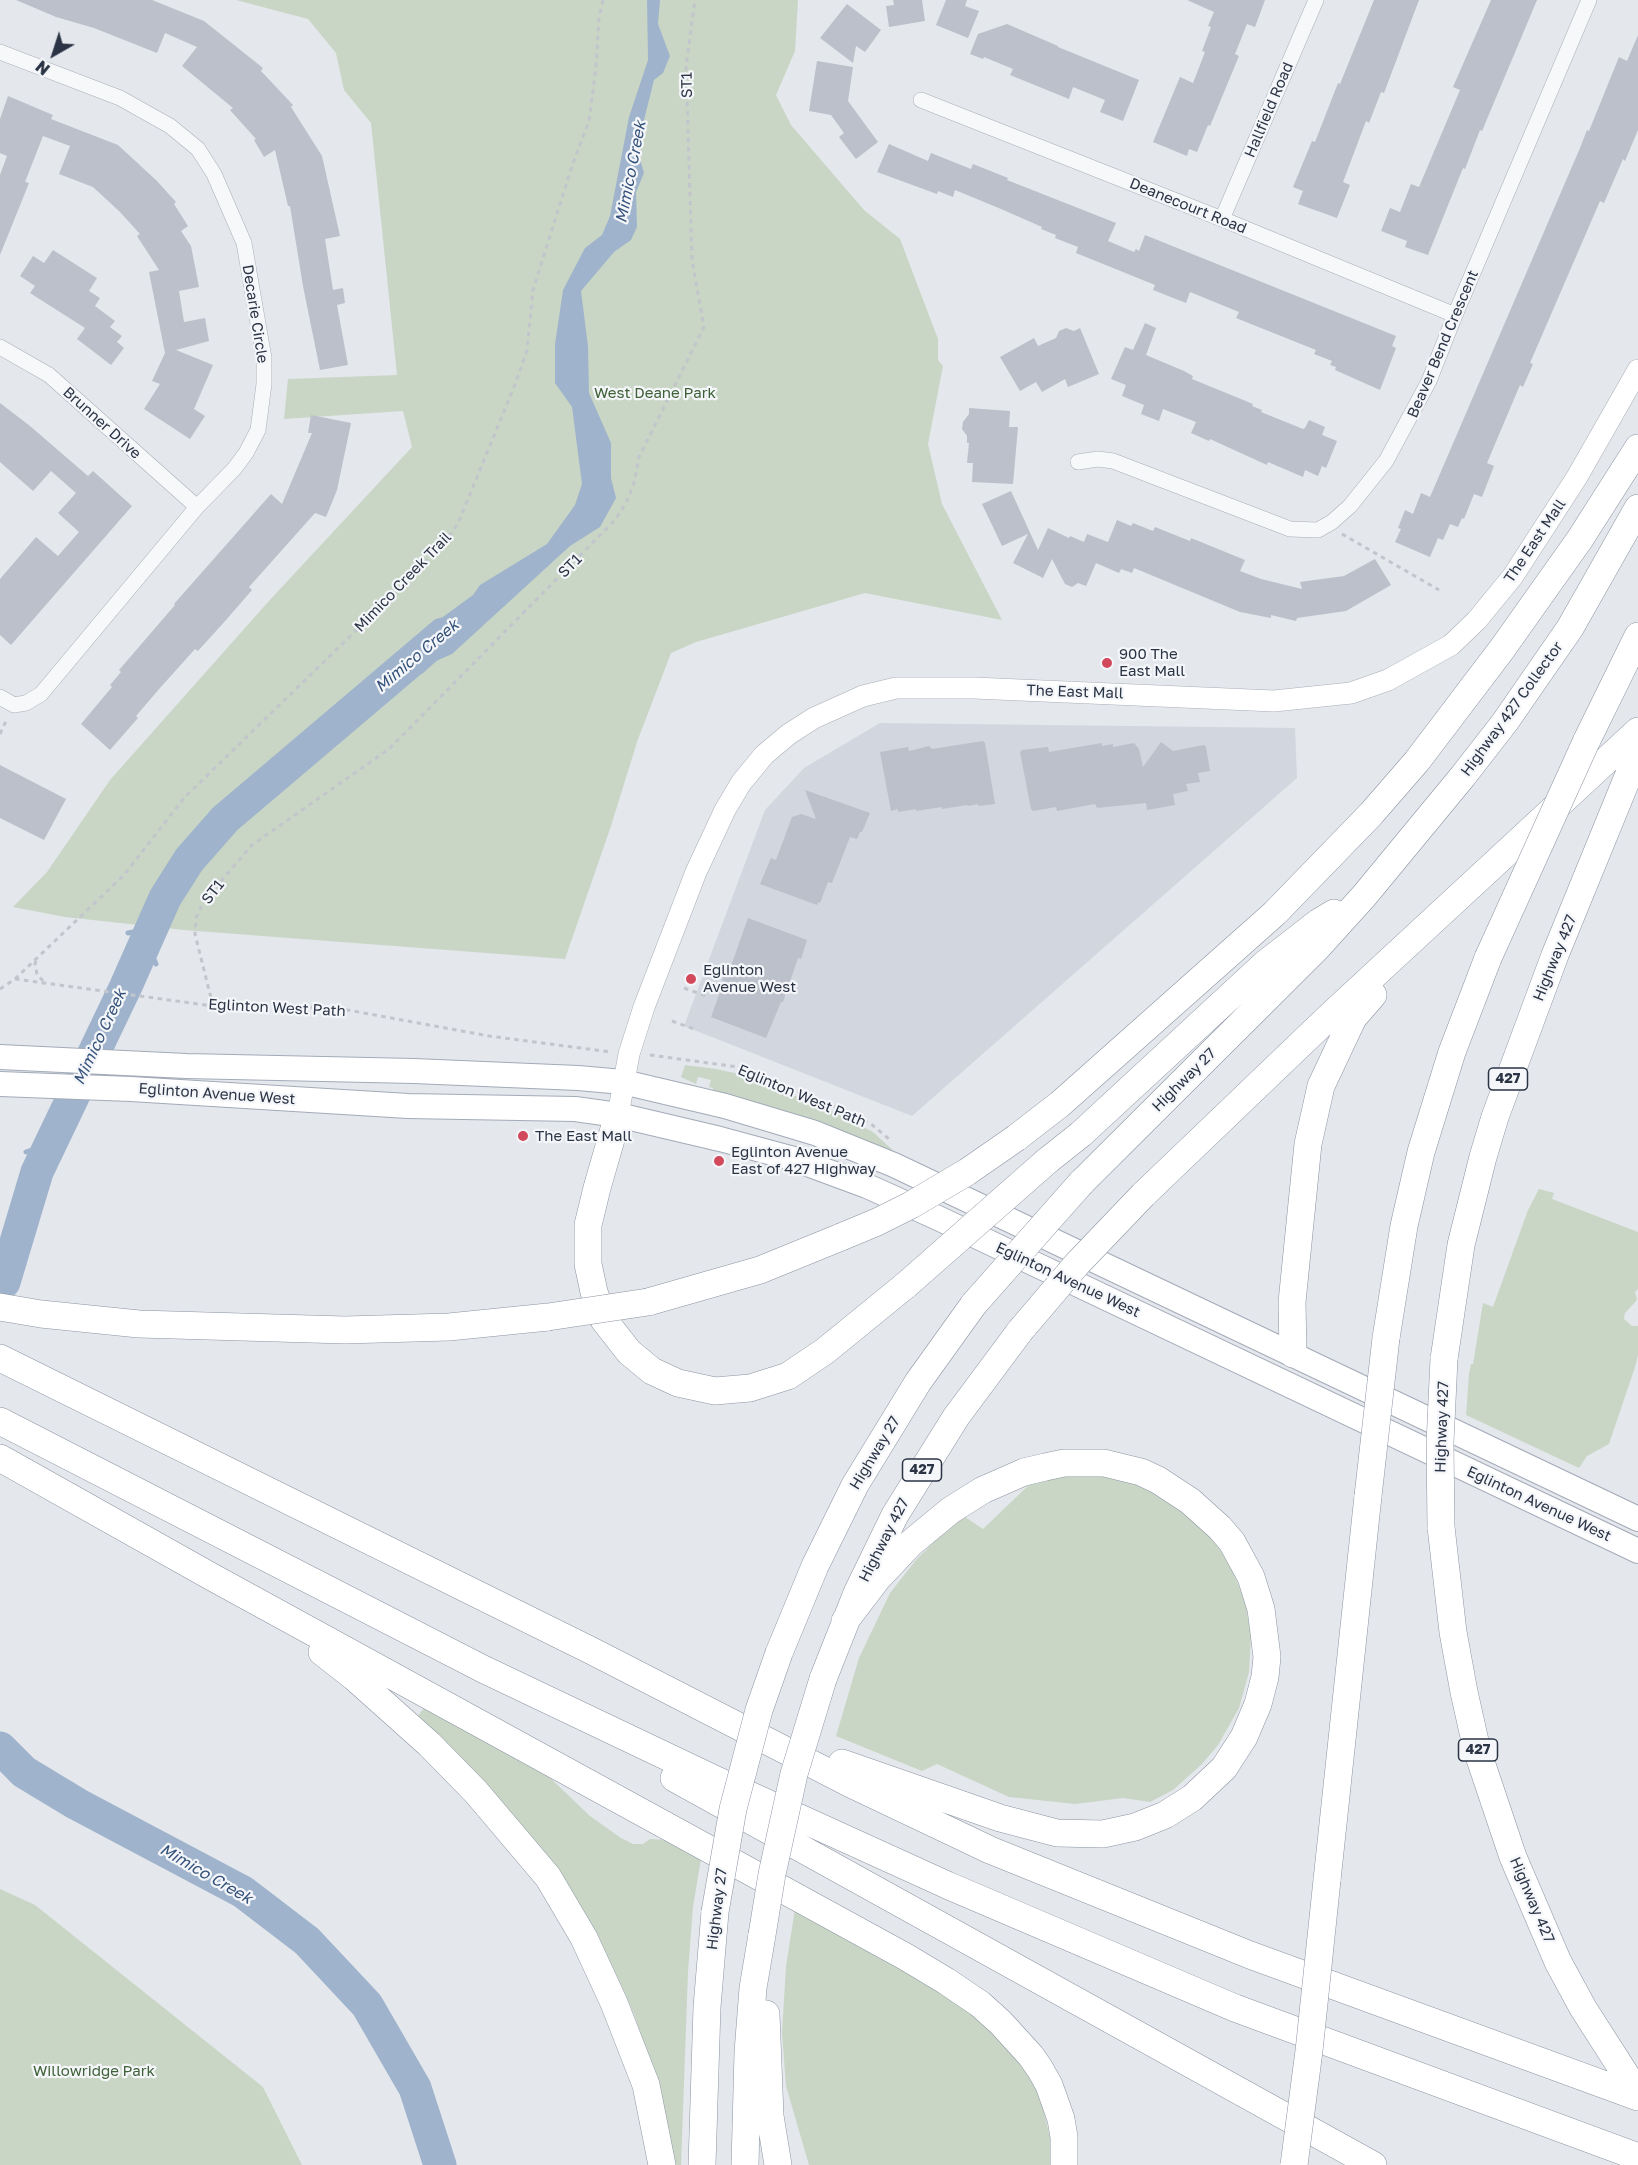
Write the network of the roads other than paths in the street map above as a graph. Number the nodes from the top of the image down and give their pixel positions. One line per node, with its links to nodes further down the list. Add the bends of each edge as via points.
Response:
1 (1316, 0): 5 (street, Hallfield Road)
2 (1589, 0): 6 (street, Beaver Bend Crescent)
3 (0, 52): 11 (street, Decarie Circle, via 120,98 170,126 198,149 229,204 244,243 264,358 262,408 258,430 246,453)
4 (921, 100): 5 (street, Deanecourt Road)
5 (1222, 219): 6 (street, Deanecourt Road)
6 (1455, 315): 10 (street, Beaver Bend Crescent, via 1429,381 1386,461 1350,506 1318,530 1290,529 1113,462)
7 (0, 346): 11 (street, Brunner Drive, via 49,375)
8 (1638, 370): 20 (main road, The East Mall, via 1577,477 1513,576 1478,620 1450,645 1388,680 1351,693 1274,700 896,688 863,696 789,734 764,755 725,810 696,872 644,1007)
9 (1638, 448): 23 (highway, bridge, via 1502,650 1371,814 1275,913 1060,1104 967,1172 911,1205 760,1270 648,1302 548,1317 449,1327 345,1330 139,1324)
10 (1078, 462)
11 (197, 507): 14 (street, Decarie Circle, via 41,694 26,704 14,705)
12 (1638, 508): 18 (highway, Highway 427 Collector, via 1547,663 1463,776)
13 (1638, 636): 42 (highway, bridge, via 1488,958 1452,1052 1421,1152 1404,1226 1386,1338)
14 (0, 696)
15 (1638, 731): 17 (highway, 427)
16 (1638, 752): 35 (highway, Highway 427 / 427, bridge, via 1509,1075 1486,1147 1461,1245 1444,1359 1440,1443 1441,1527 1453,1632 1478,1750 1514,1857 1558,1962)
17 (1471, 888): 24 (highway, via 1353,1018 1321,1086 1304,1178 1292,1302); 31 (highway, Highway 427 / 427, bridge, via 1262,1080 1077,1264 980,1383 915,1481 880,1543)
18 (1364, 897): 22 (highway, bridge, via 1319,922 1266,963 1081,1134 825,1352 788,1376 750,1388 715,1391 678,1383 652,1371 629,1352 604,1320 588,1264 588,1224); 38 (highway, Highway 27, bridge, via 1081,1183 974,1304 892,1422 855,1485 815,1566 779,1653 759,1710 734,1809 715,1912 707,2007)
19 (0, 1057): 20 (main road, Eglinton Avenue West)
20 (623, 1082): 22 (main road, The East Mall); 24 (main road, Eglinton Avenue West, via 746,1112 858,1150)
21 (12, 1084): 22 (main road, Eglinton Avenue West, via 408,1106 561,1107)
22 (618, 1115): 29 (main road, Eglinton Avenue West, via 794,1159 867,1186)
23 (0, 1307)
24 (1293, 1354): 28 (main road, Eglinton Avenue West)
25 (0, 1358): 33 (highway)
26 (0, 1421): 32 (highway)
27 (0, 1458): 30 (highway)
28 (1638, 1519)
29 (1638, 1551)
30 (212, 1577): 37 (highway, via 296,1633 384,1703 476,1792 548,1876 584,1938 614,2003 646,2085); 41 (highway, via 906,1957 954,1987 1001,2023 1040,2070 1061,2119)
31 (845, 1621): 33 (highway, via 877,1579 911,1544 951,1510 983,1490 1045,1467 1104,1463 1141,1472 1173,1488 1205,1513 1232,1542 1251,1577 1261,1609 1267,1657 1265,1677 1244,1737 1208,1784 1165,1815 1103,1834 1057,1833 1000,1818); 34 (highway, Highway 427 / 427, bridge, via 794,1774)
32 (483, 1669): 36 (highway, via 714,1779 1095,1949 1235,2008); 43 (highway)
33 (729, 1720): 35 (highway, via 912,1813 1059,1879 1250,1955)
34 (762, 1935): 39 (highway, via 748,2052); 40 (highway, via 770,2116)
35 (1638, 2096)
36 (1638, 2157)
37 (662, 2165)
38 (702, 2165)
39 (745, 2165)
40 (778, 2165)
41 (1064, 2165)
42 (1294, 2165)
43 (1373, 2165)

